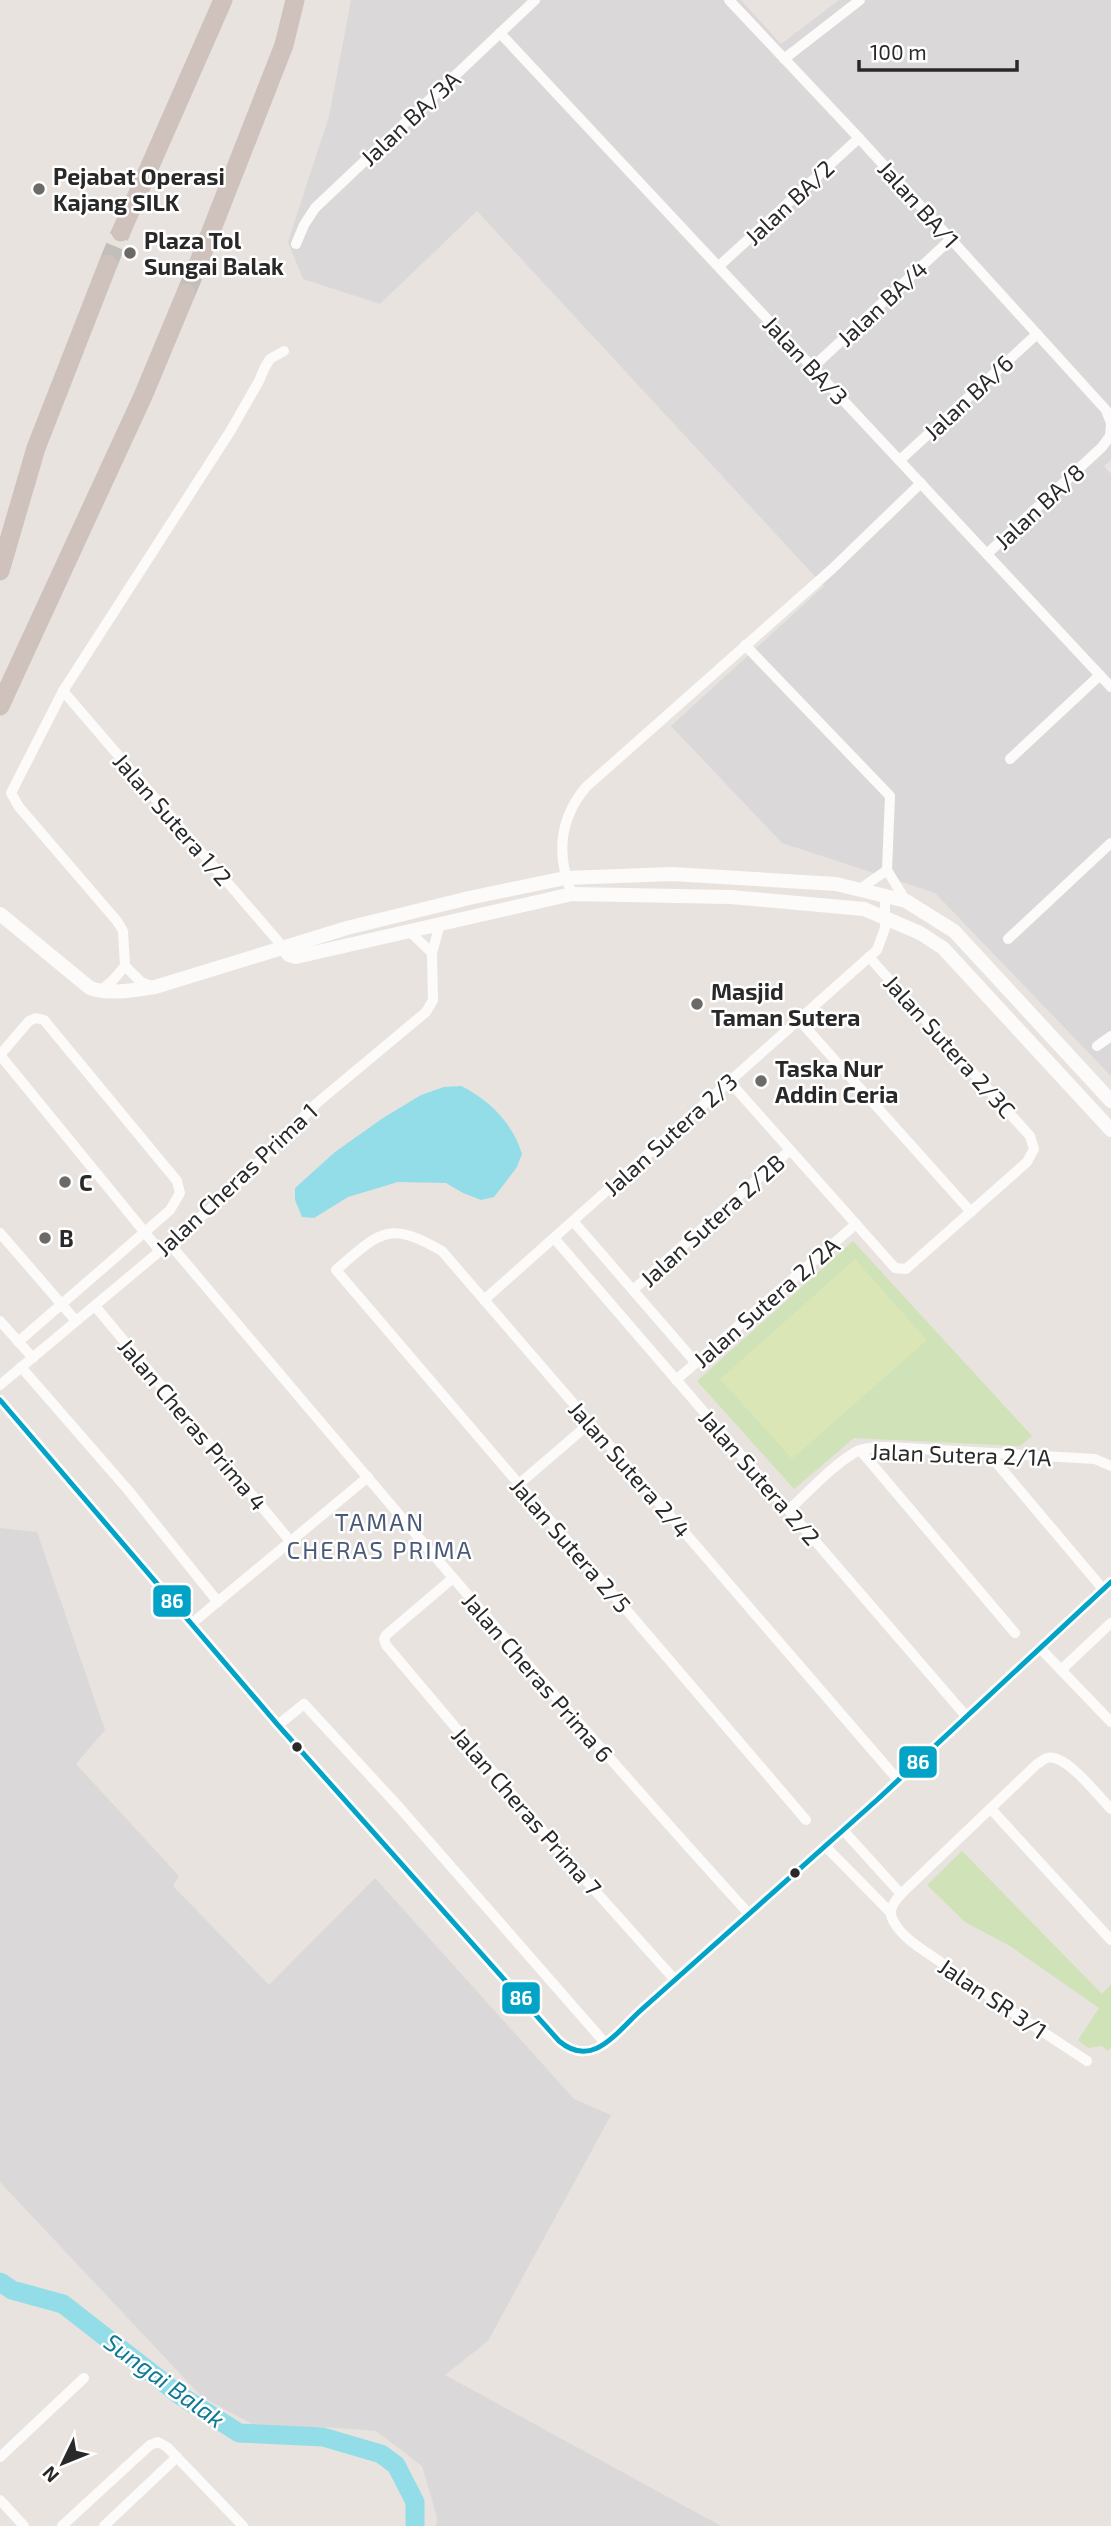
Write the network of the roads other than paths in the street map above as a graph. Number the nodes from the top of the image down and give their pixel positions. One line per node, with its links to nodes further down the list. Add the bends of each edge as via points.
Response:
1 (223, 0): 9 (highway)
2 (295, 0): 12 (highway, via 284,44)
3 (535, 0): 6 (street, Jalan BA/3A)
4 (729, 0): 7 (street, Jalan BA/1)
5 (860, 0): 7 (street)
6 (500, 33): 11 (street, Jalan BA/3A, via 315,208); 14 (street, Jalan BA/3)
7 (784, 59): 8 (street, Jalan BA/1)
8 (859, 138): 10 (street, Jalan BA/1); 14 (street, Jalan BA/2)
9 (121, 232)
10 (951, 239): 16 (street, Jalan BA/1); 18 (street, Jalan BA/4)
11 (296, 244)
12 (199, 262)
13 (108, 264): 24 (highway, via 36,448)
14 (719, 266): 18 (street, Jalan BA/3)
15 (186, 293): 29 (highway)
16 (1037, 334): 19 (street, Jalan BA/1); 21 (street, Jalan BA/6)
17 (284, 351): 28 (street, via 270,359 231,430)
18 (813, 367): 21 (street, Jalan BA/3)
19 (1106, 410): 20 (street, Jalan BA/8)
20 (1111, 423): 23 (street, Jalan BA/8, via 1111,436 1102,447)
21 (900, 460): 22 (street, Jalan BA/3)
22 (921, 483): 23 (street, Jalan BA/3); 25 (street)
23 (987, 554): 26 (street, Jalan BA/3)
24 (0, 572)
25 (745, 645): 32 (street, via 890,796); 33 (street, via 574,801 562,835)
26 (1100, 676): 27 (street, Jalan BA/3); 30 (street)
27 (1111, 687)
28 (64, 691): 43 (street, Jalan Sutera 1/2); 46 (street, via 11,793 117,921)
29 (0, 706)
30 (1010, 759)
31 (1111, 843): 42 (street)
32 (887, 870): 34 (street); 37 (street)
33 (565, 878): 34 (street, via 671,874); 35 (street); 43 (street)
34 (860, 889): 36 (street)
35 (572, 894): 39 (street, via 773,900 864,909); 40 (street)
36 (885, 895): 37 (street); 39 (street, Jalan Sutera 2/3)
37 (906, 901): 54 (street, via 954,931)
38 (0, 914): 48 (street, via 81,982)
39 (885, 917): 45 (street, Jalan Sutera 2/3, via 882,941); 55 (street, via 943,948)
40 (440, 924): 41 (street); 44 (street, Jalan Cheras Prima 1)
41 (409, 931): 43 (street, via 296,957); 44 (street)
42 (1008, 939)
43 (283, 947): 47 (street)
44 (432, 953): 63 (street, Jalan Cheras Prima 1, via 433,1000 426,1012 317,1103 222,1199)
45 (869, 957): 49 (street, Jalan Sutera 2/3); 57 (street, Jalan Sutera 2/3C, via 1030,1136 1034,1149 1027,1163)
46 (125, 966): 47 (street, via 141,982); 48 (street)
47 (155, 987): 48 (street)
48 (99, 991)
49 (799, 1020): 53 (street, Jalan Sutera 2/3); 57 (street)
50 (1111, 1036): 51 (street)
51 (1097, 1046)
52 (0, 1055): 60 (street); 60 (street, via 29,1021 44,1020 177,1181 180,1193 170,1210)
53 (729, 1081): 56 (street); 58 (street, Jalan Sutera 2/3)
54 (1111, 1101)
55 (1111, 1130)
56 (790, 1150): 59 (street); 66 (street, Jalan Sutera 2/2B)
57 (971, 1212): 59 (street, via 906,1269 895,1268)
58 (573, 1221): 62 (street, Jalan Sutera 2/3); 66 (street)
59 (856, 1224): 74 (street, Jalan Sutera 2/2A)
60 (143, 1232): 64 (street); 68 (street)
61 (0, 1233): 68 (street)
62 (554, 1238): 67 (street, Jalan Sutera 2/3); 76 (street, Jalan Sutera 2/2)
63 (169, 1243): 64 (street, Jalan Cheras Prima 1); 83 (street, Jalan Cheras Prima 6)
64 (160, 1251): 69 (street, Jalan Cheras Prima 1)
65 (336, 1269): 67 (street, Jalan Sutera 2/4, via 370,1241 385,1233 401,1232 442,1251); 84 (street, Jalan Sutera 2/5)
66 (633, 1290): 74 (street)
67 (484, 1300): 79 (street, Jalan Sutera 2/4)
68 (61, 1304): 71 (street); 72 (street)
69 (95, 1306): 71 (street, Jalan Cheras Prima 1); 86 (street, Jalan Cheras Prima 4)
70 (0, 1321): 72 (street)
71 (76, 1321): 73 (street, Jalan Cheras Prima 1)
72 (18, 1342): 73 (street)
73 (33, 1358): 75 (street, Jalan Cheras Prima 1)
74 (696, 1363): 76 (street, Jalan Sutera 2/2A)
75 (21, 1367): 77 (street, Jalan Cheras Prima 1); 89 (street)
76 (676, 1380): 85 (street, Jalan Sutera 2/2)
77 (0, 1385)
78 (0, 1400): 91 (street)
79 (590, 1423): 84 (street); 98 (street, Jalan Sutera 2/4)
80 (860, 1450): 81 (street, Jalan Sutera 2/1A, via 888,1447); 85 (street, Jalan Sutera 2/1A); 92 (street)
81 (989, 1454): 82 (street, Jalan Sutera 2/1A, via 1095,1459); 88 (street)
82 (1111, 1466)
83 (368, 1477): 86 (street); 87 (street, Jalan Cheras Prima 6)
84 (519, 1484): 101 (street, Jalan Sutera 2/5)
85 (789, 1510): 95 (street, Jalan Sutera 2/2)
86 (290, 1542): 89 (street)
87 (453, 1578): 106 (street, Jalan Cheras Prima 6); 108 (street, Jalan Cheras Prima 7, via 384,1639 386,1645)
88 (1107, 1586): 93 (street)
89 (218, 1602): 91 (street)
90 (1111, 1623): 94 (street)
91 (191, 1624): 97 (street)
92 (1016, 1633)
93 (1040, 1648): 94 (street); 95 (street)
94 (1061, 1670): 96 (street)
95 (966, 1716): 98 (street)
96 (1111, 1721)
97 (278, 1725): 109 (street, via 559,2042 582,2053); 109 (street, via 304,1704)
98 (898, 1780): 102 (street)
99 (991, 1809): 100 (street, via 1047,1758 1068,1764); 104 (street); 107 (street)
100 (1111, 1809)
101 (806, 1820)
102 (843, 1830): 103 (street); 104 (street)
103 (825, 1846): 105 (street); 106 (street)
104 (901, 1894): 105 (street)
105 (890, 1912): 110 (street, Jalan SR 3/1, via 901,1932 989,1998)
106 (749, 1914): 108 (street)
107 (1111, 1940)
108 (675, 1980): 109 (street)
109 (605, 2043)
110 (1087, 2061)
111 (84, 2378): 112 (street)
112 (0, 2457)
113 (177, 2457): 115 (street); 117 (street, via 158,2442 150,2445); 118 (street)
114 (0, 2500): 116 (street)
115 (107, 2525)
116 (24, 2526)
117 (62, 2526)
118 (243, 2526)

